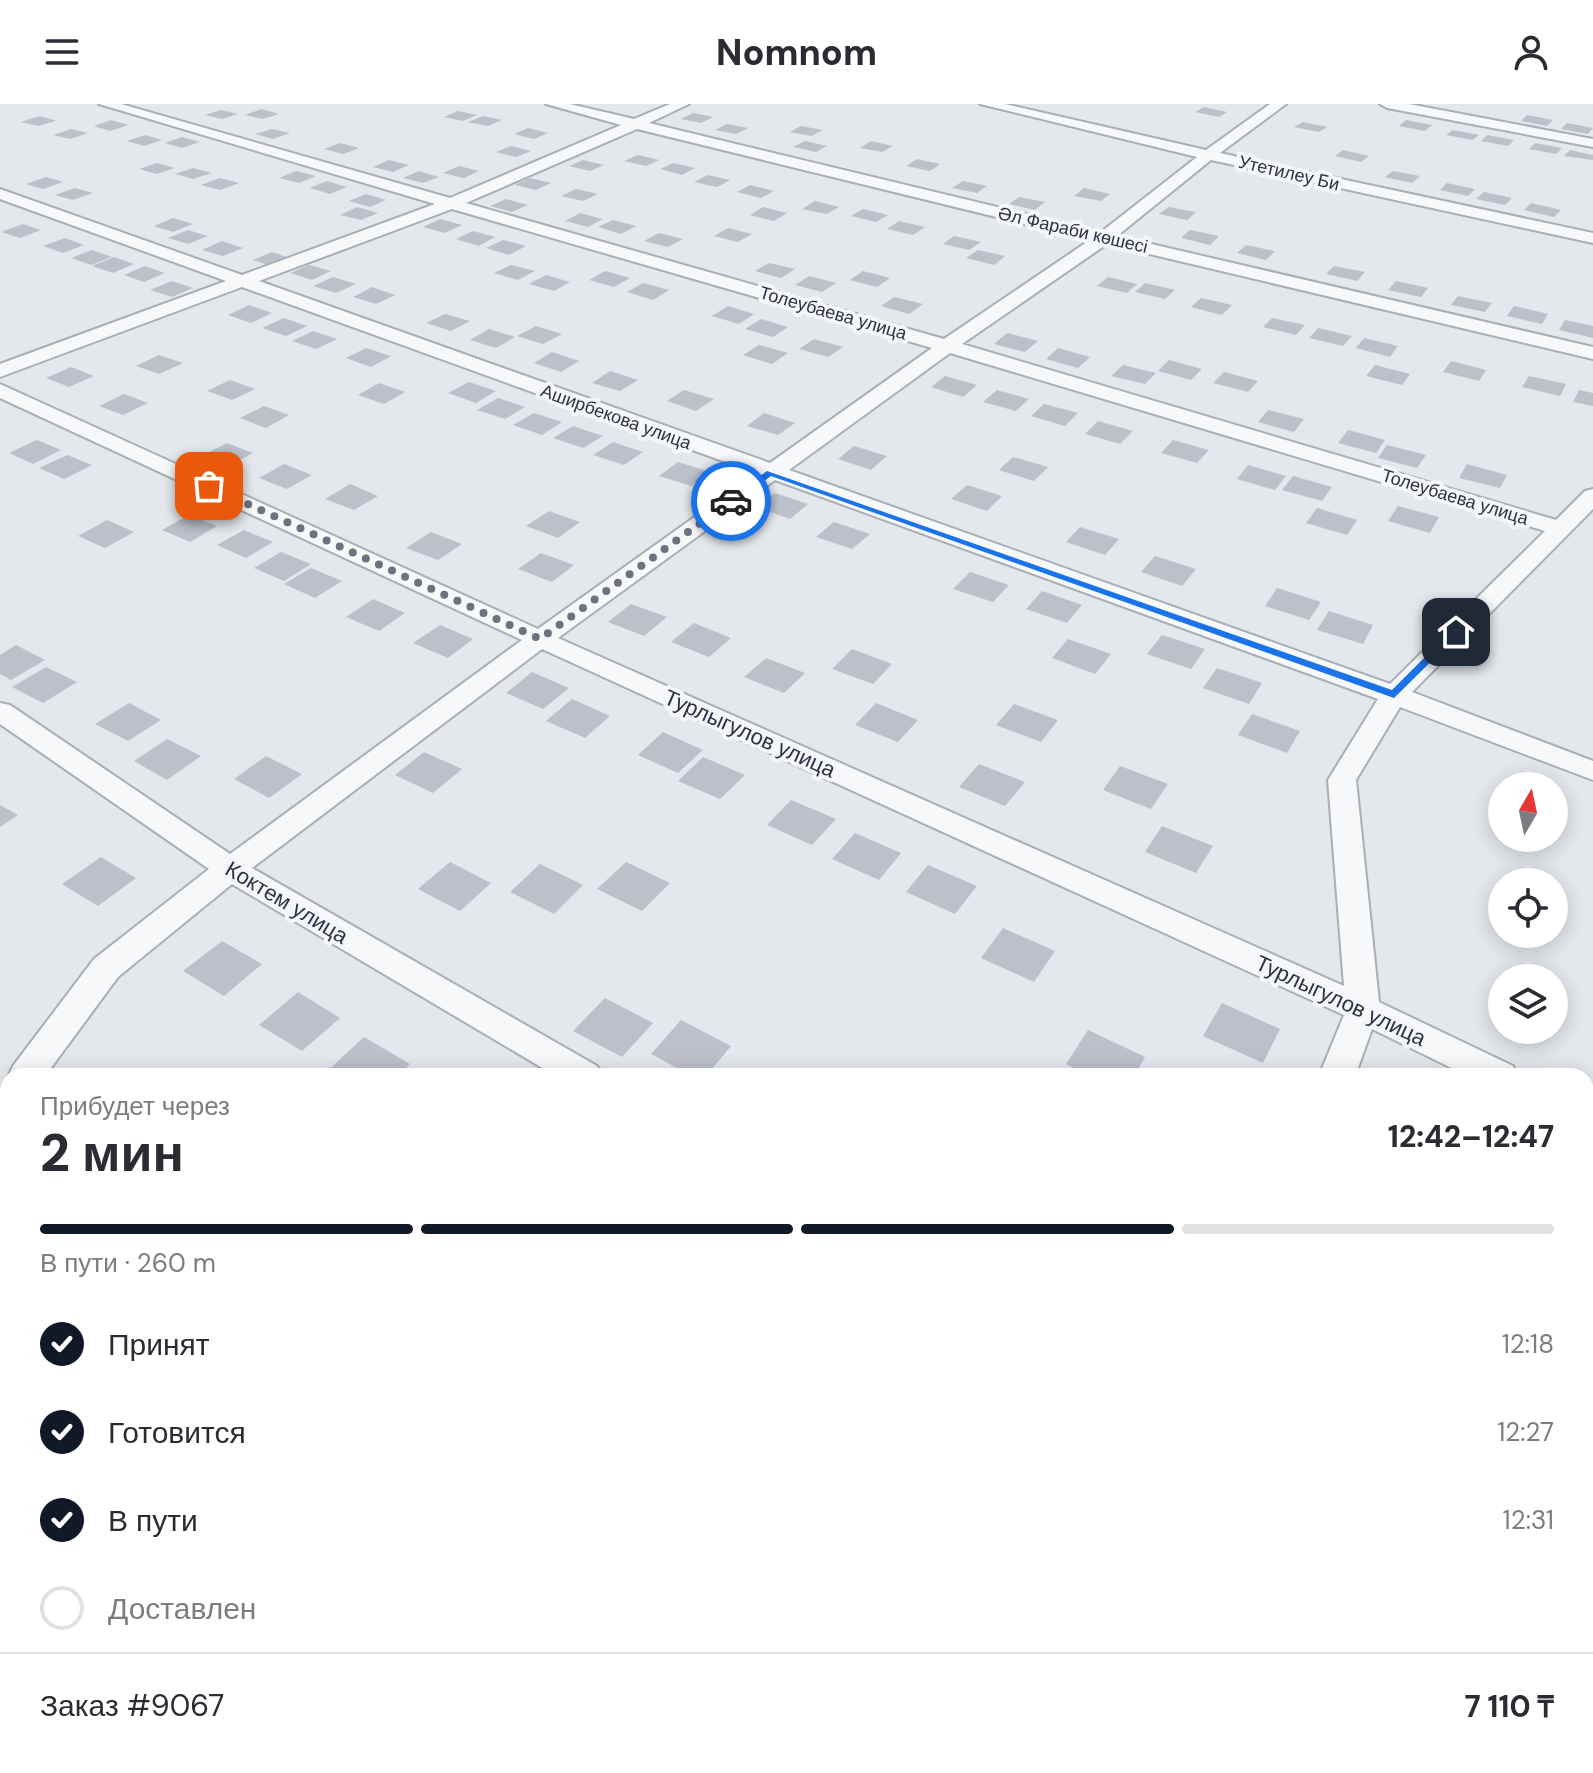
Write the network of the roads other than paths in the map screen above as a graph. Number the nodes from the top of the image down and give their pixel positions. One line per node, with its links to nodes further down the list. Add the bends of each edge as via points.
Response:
1 (106, 104): 11 (street, Толеубаева улица)
2 (553, 104): 7 (street, Әл Фараби көшесі)
3 (682, 104): 7 (street)
4 (987, 104): 9 (street, Утетилеу Би)
5 (1279, 104): 9 (street)
6 (1387, 104): 8 (street)
7 (637, 125): 11 (street); 12 (street, Әл Фараби көшесі)
8 (1593, 143)
9 (1208, 155): 12 (street); 13 (street, Утетилеу Би)
10 (0, 194): 14 (street, Аширбекова улица)
11 (452, 203): 14 (street); 15 (street, Толеубаева улица)
12 (1104, 238): 15 (street); 16 (street, Әл Фараби көшесі)
13 (1593, 238)
14 (246, 282): 17 (street); 19 (street, Аширбекова улица)
15 (947, 346): 19 (street); 21 (street, Толеубаева улица)
16 (1593, 353)
17 (0, 371)
18 (0, 390): 22 (street, Турлыгулов улица)
19 (770, 473): 22 (street); 23 (street, Аширбекова улица)
20 (1590, 505): 21 (street)
21 (1559, 528): 23 (street)
22 (540, 639): 26 (street); 27 (street, Турлыгулов улица)
23 (1394, 695): 25 (street, Аширбекова улица); 27 (street, via 1342,780)
24 (0, 711): 26 (street, Коктем улица)
25 (1593, 771)
26 (230, 869): 28 (street, via 106,968); 29 (street, Коктем улица)
27 (1363, 1009): 30 (street); 31 (street, Турлыгулов улица)
28 (31, 1068)
29 (571, 1068)
30 (1340, 1068)
31 (1485, 1068)

